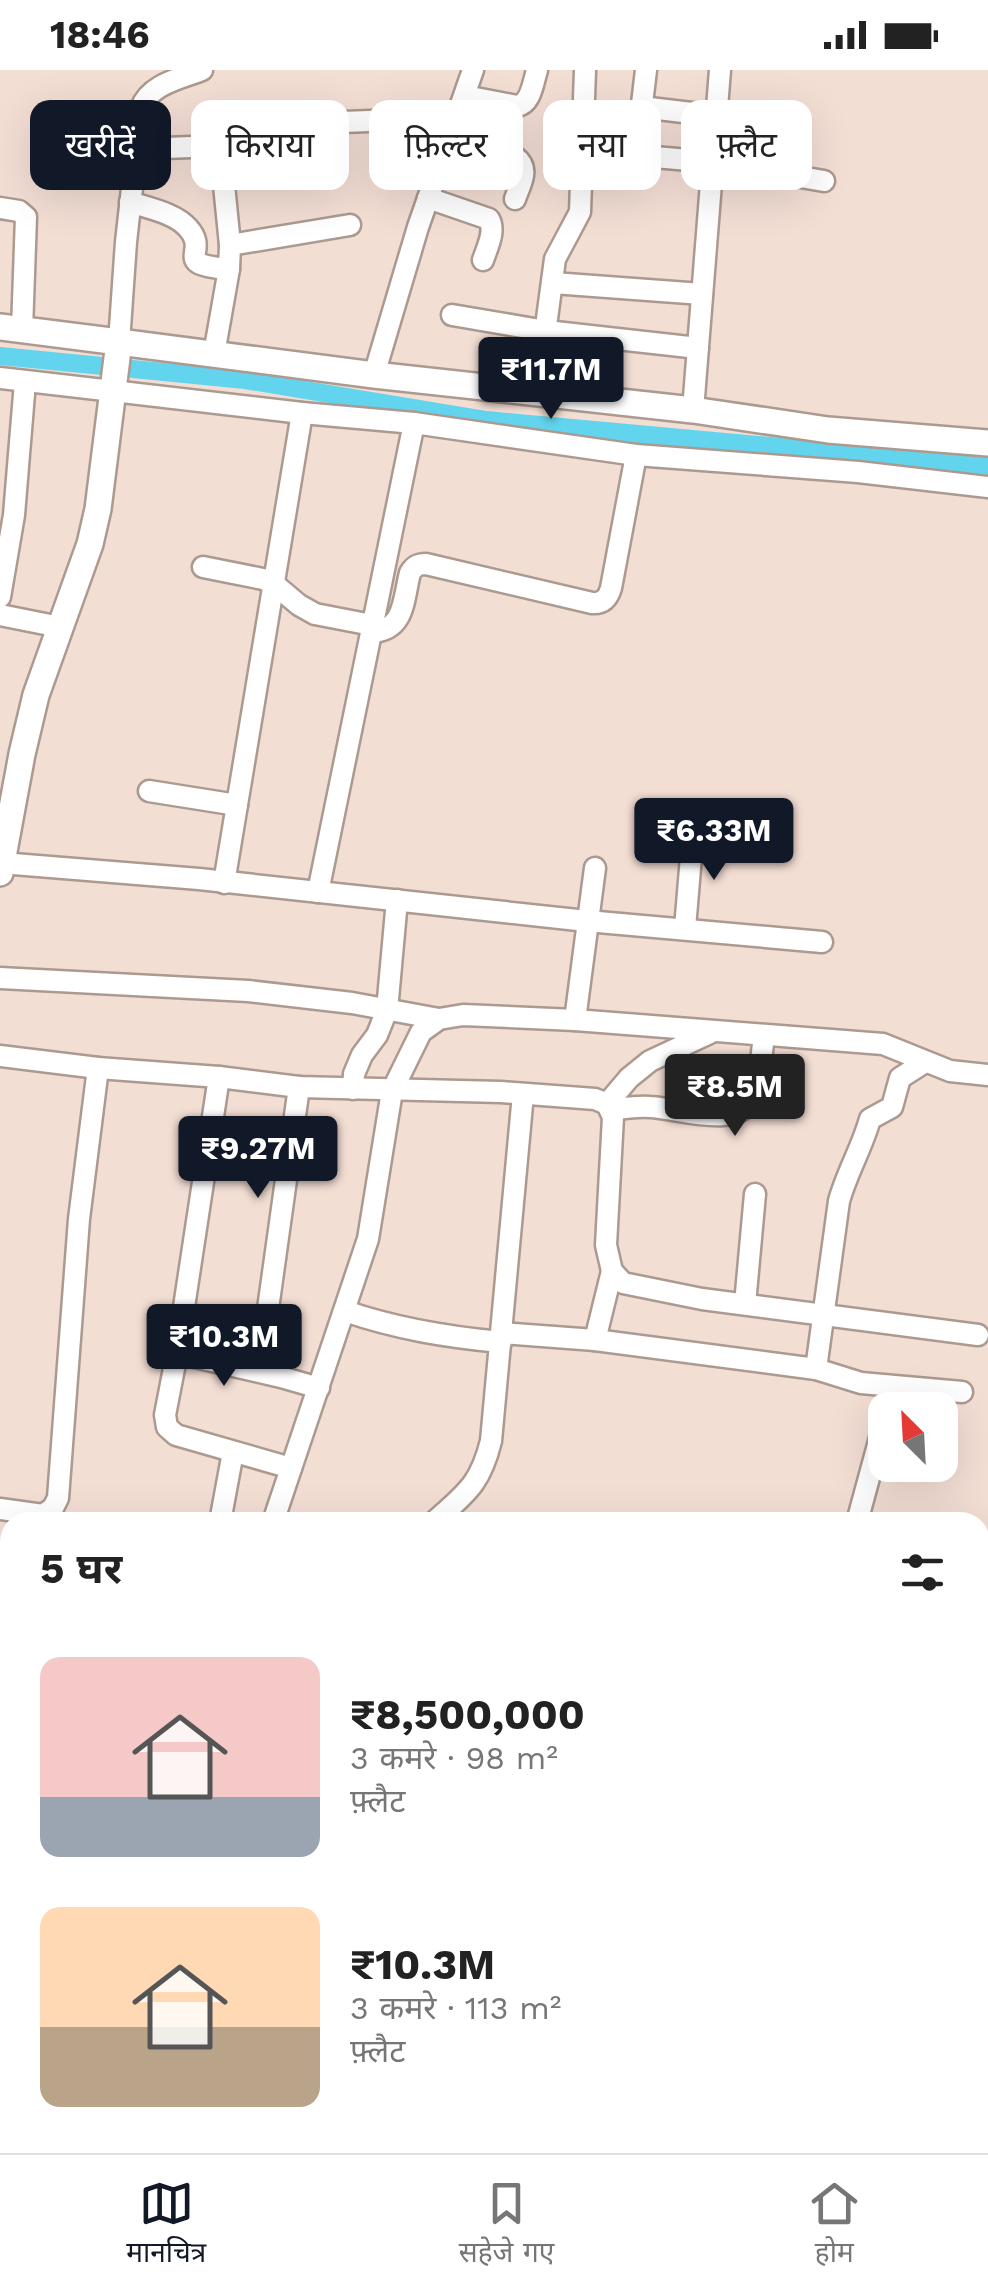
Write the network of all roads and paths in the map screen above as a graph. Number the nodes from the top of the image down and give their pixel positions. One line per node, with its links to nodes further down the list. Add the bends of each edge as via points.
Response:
1 (473, 70): 7 (street)
2 (537, 70): 7 (street, via 523,106)
3 (585, 70): 10 (street)
4 (646, 70): 11 (street)
5 (720, 70): 12 (street)
6 (187, 72): 8 (street)
7 (465, 96): 9 (street)
8 (143, 100)
9 (463, 100)
10 (584, 100)
11 (643, 100)
12 (717, 100)
13 (812, 179): 14 (street)
14 (824, 181)
15 (131, 190): 23 (street)
16 (224, 190): 26 (street)
17 (431, 190): 21 (street)
18 (518, 190): 22 (street)
19 (581, 190): 29 (street, via 580,212 555,259)
20 (710, 190): 30 (street)
21 (428, 198): 27 (street, via 489,219); 37 (street)
22 (515, 200)
23 (130, 202): 28 (street, via 185,224 201,267); 34 (street)
24 (0, 208): 32 (street, via 26,218)
25 (350, 225): 26 (street)
26 (230, 245): 28 (street)
27 (483, 260)
28 (230, 270): 36 (street)
29 (553, 282): 30 (street); 33 (street)
30 (702, 294): 35 (street)
31 (452, 314): 33 (street)
32 (11, 329): 34 (street)
33 (546, 332): 35 (street); 41 (street)
34 (119, 348): 36 (street); 40 (street)
35 (698, 348): 42 (street)
36 (214, 354): 37 (street)
37 (374, 374): 41 (street)
38 (0, 378): 39 (street)
39 (25, 382): 40 (street); 50 (street)
40 (115, 389): 43 (street); 52 (street, via 90,544)
41 (537, 393): 42 (street)
42 (693, 410): 45 (street)
43 (302, 413): 44 (street); 49 (street)
44 (414, 423): 46 (street); 53 (street)
45 (988, 443)
46 (636, 455): 47 (street); 53 (street, via 603,602 419,564 393,626)
47 (988, 487)
48 (203, 566): 49 (street)
49 (274, 584): 53 (street, via 315,614); 55 (street)
50 (0, 597)
51 (0, 615): 52 (street)
52 (60, 627): 57 (street, via 33,710)
53 (372, 628): 60 (street)
54 (149, 790): 55 (street)
55 (237, 805): 59 (street)
56 (693, 833): 63 (street)
57 (1, 868): 59 (street)
58 (595, 868): 62 (street)
59 (224, 883): 60 (street)
60 (318, 892): 61 (street)
61 (397, 900): 62 (street); 66 (street)
62 (586, 920): 63 (street); 68 (street)
63 (685, 928): 64 (street)
64 (822, 942)
65 (0, 978): 66 (street, via 248,991)
66 (387, 1010): 67 (street); 77 (street, via 354,1074)
67 (439, 1020): 68 (street); 78 (street, via 420,1032)
68 (575, 1020): 69 (street)
69 (712, 1032): 70 (street); 80 (street, via 650,1061 628,1078)
70 (764, 1036): 72 (street, via 882,1044); 80 (street, via 752,1098 734,1114)
71 (0, 1056): 73 (street)
72 (925, 1062): 74 (street); 85 (street, via 900,1078 892,1107 870,1119 845,1178)
73 (98, 1068): 75 (street); 99 (street, via 78,1219 58,1498)
74 (988, 1075)
75 (219, 1076): 76 (street); 90 (street)
76 (299, 1087): 77 (street); 86 (street)
77 (354, 1089): 78 (street)
78 (392, 1091): 79 (street); 84 (street, via 368,1239)
79 (523, 1094): 80 (street, via 595,1099); 88 (street)
80 (609, 1107): 82 (street, via 606,1245)
81 (755, 1194): 83 (street)
82 (612, 1271): 83 (street, via 623,1283); 89 (street)
83 (745, 1304): 85 (street)
84 (345, 1311): 88 (street, via 414,1331); 93 (street)
85 (823, 1314): 87 (street); 91 (street)
86 (266, 1323)
87 (978, 1334)
88 (502, 1338): 89 (street); 102 (street, via 484,1470)
89 (595, 1340): 91 (street)
90 (177, 1354): 93 (street); 96 (street, via 167,1427)
91 (816, 1368): 92 (street)
92 (893, 1386): 94 (street); 95 (street)
93 (319, 1388): 97 (street)
94 (892, 1392)
95 (962, 1392)
96 (233, 1452): 97 (street); 100 (street)
97 (291, 1468): 101 (street)
98 (868, 1482): 103 (street)
99 (48, 1512)
100 (222, 1512)
101 (276, 1512)
102 (445, 1512)
103 (861, 1512)
104 (0, 1764): 105 (street)
105 (0, 1781)

